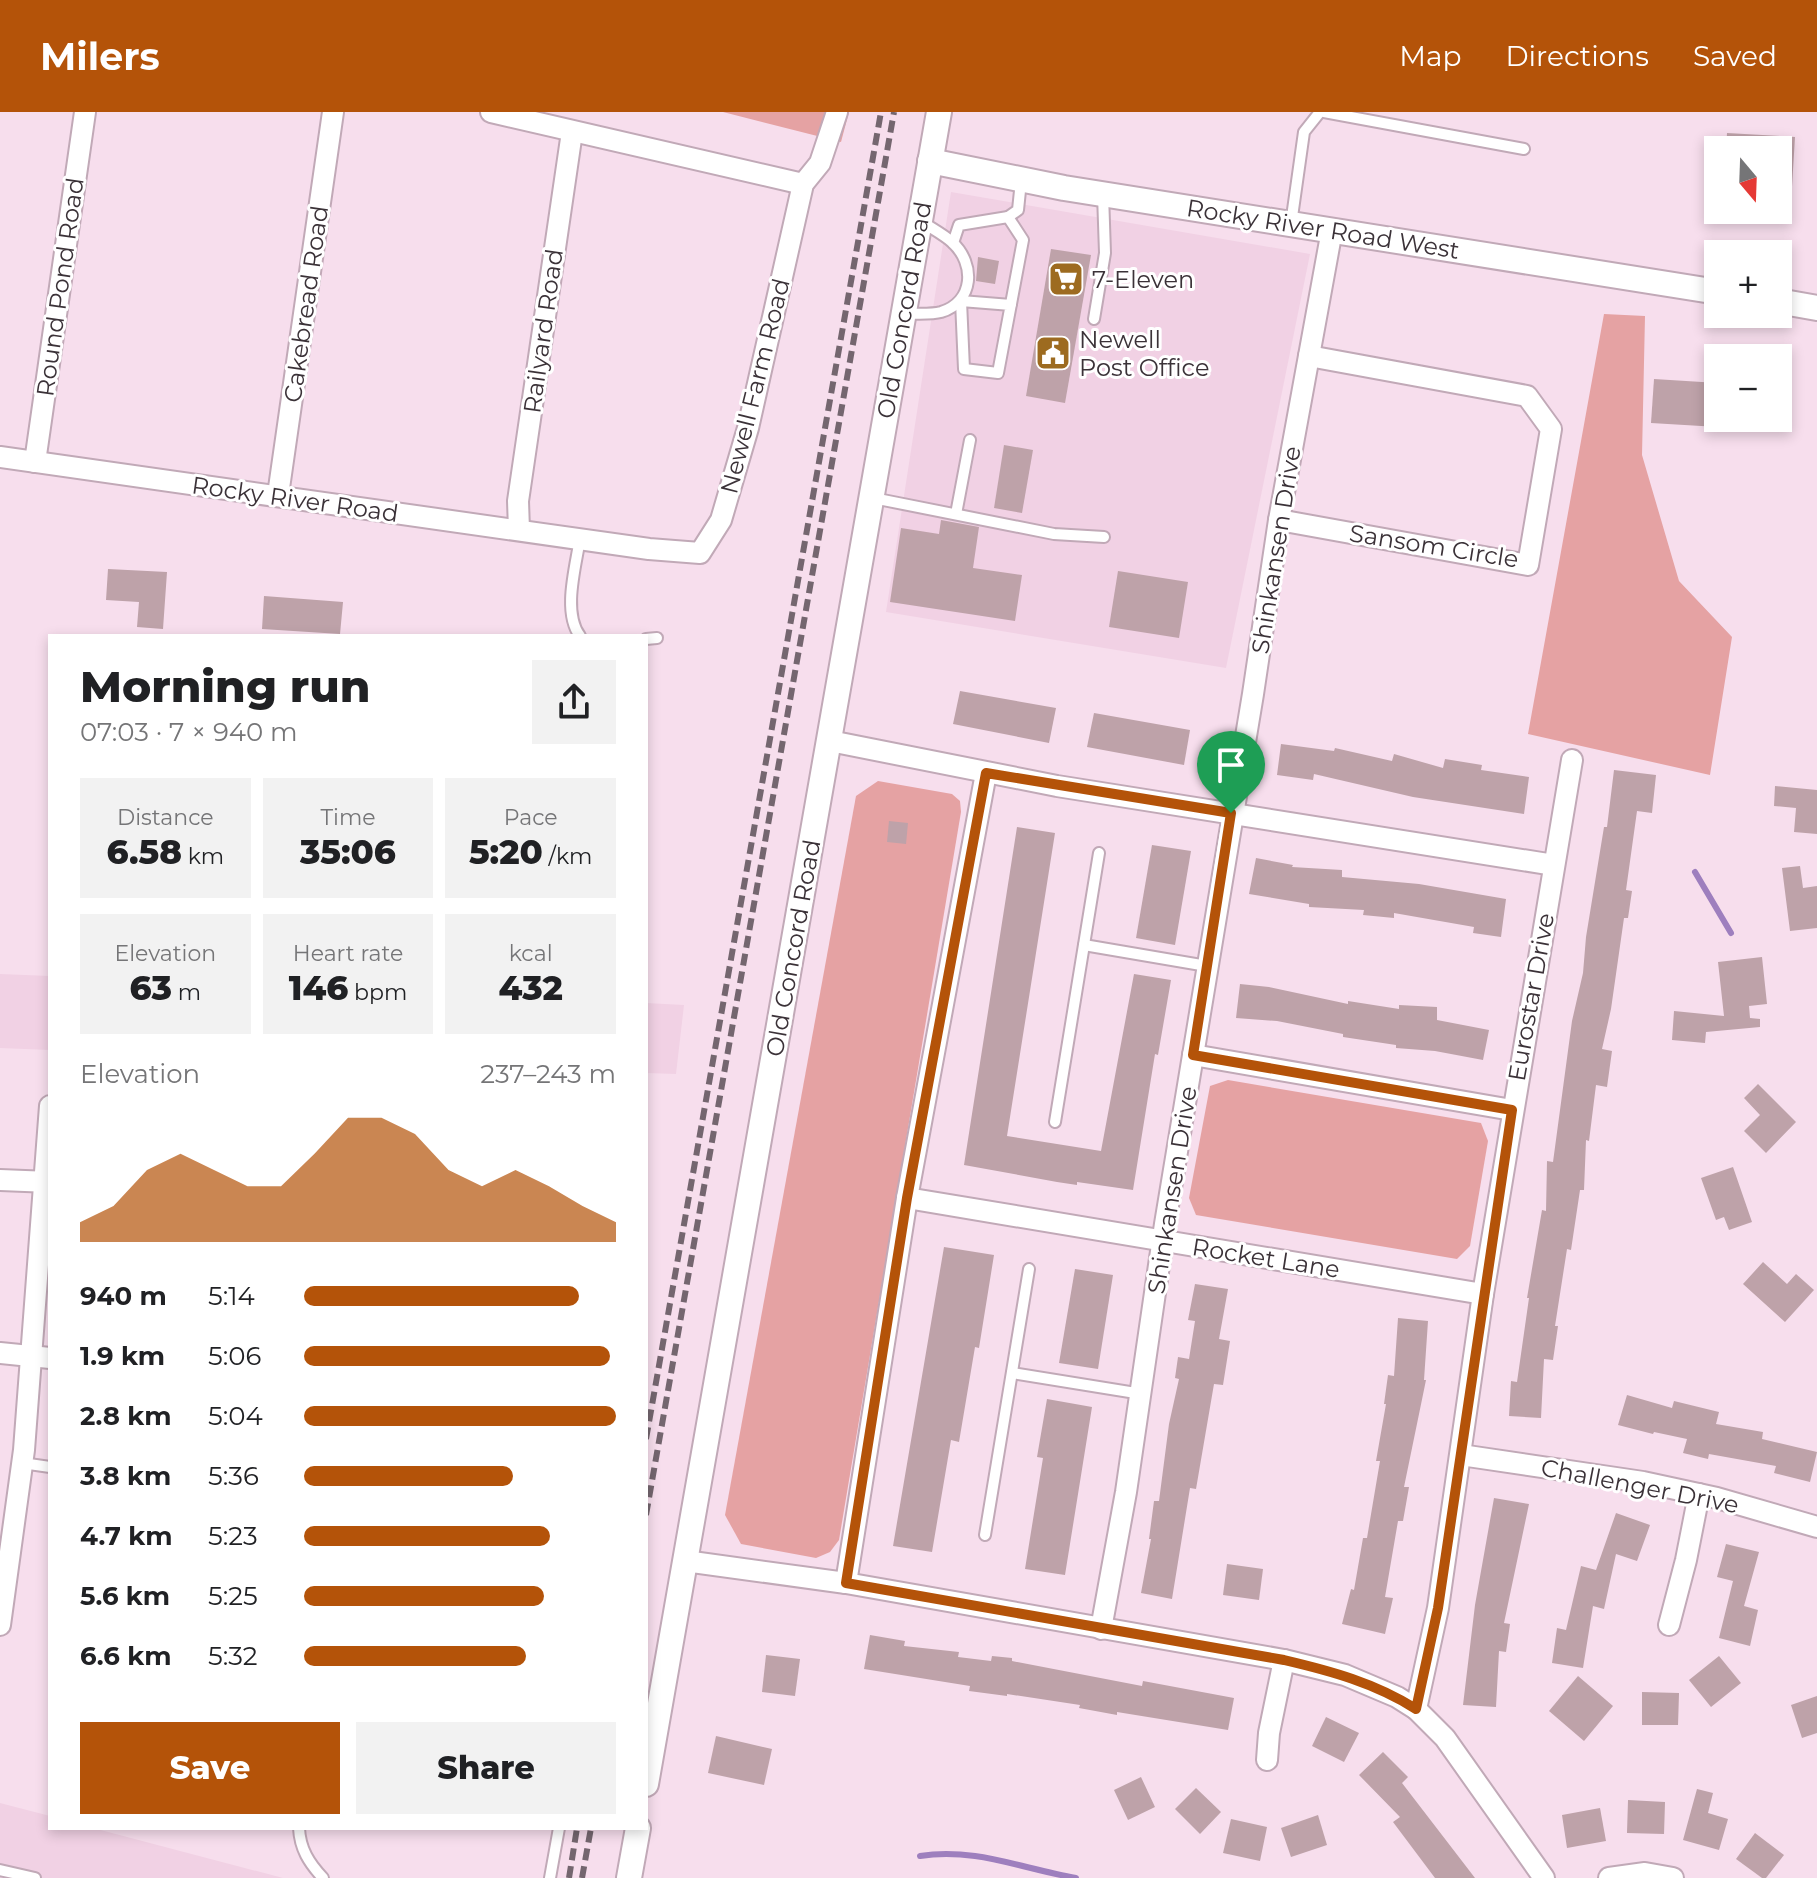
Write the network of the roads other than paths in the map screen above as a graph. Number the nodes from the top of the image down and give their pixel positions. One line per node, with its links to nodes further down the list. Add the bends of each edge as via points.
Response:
1 (85, 112): 30 (street, Round Pond Road)
2 (333, 112): 31 (street, Cakebread Road)
3 (491, 112): 9 (street)
4 (837, 112): 13 (street, Newell Farm Road, via 820,163)
5 (939, 112): 11 (street, Old Concord Road)
6 (1322, 112): 8 (lane); 17 (lane, via 1304,132)
7 (1402, 112): 8 (lane)
8 (1399, 126): 10 (lane)
9 (572, 132): 13 (street); 35 (street, Railyard Road, via 518,501)
10 (1524, 149)
11 (930, 161): 12 (street, Rocky River Road West); 16 (street, Old Concord Road)
12 (1022, 179): 14 (street, Rocky River Road West); 15 (lane, via 1018,210)
13 (803, 184): 37 (street, Newell Farm Road, via 748,428 721,520 700,553)
14 (1103, 194): 17 (street, Rocky River Road West); 26 (lane, via 1105,253)
15 (1008, 217): 19 (lane, via 959,225); 23 (lane, via 1023,240)
16 (919, 220): 19 (lane); 25 (street, Old Concord Road)
17 (1291, 224): 18 (street, Rocky River Road West)
18 (1332, 230): 20 (street, Rocky River Road West); 27 (street, Shinkansen Drive)
19 (953, 243): 21 (lane, via 968,272)
20 (1704, 290)
21 (961, 301): 23 (lane); 23 (lane, via 964,369 998,373); 25 (lane, via 940,312)
22 (1792, 304): 24 (street)
23 (1011, 305)
24 (1817, 308)
25 (903, 314): 32 (street, Old Concord Road)
26 (1094, 319)
27 (1309, 356): 34 (street, Shinkansen Drive); 34 (street, Sansom Circle, via 1527,396 1551,429 1528,565)
28 (970, 440): 33 (lane)
29 (0, 457): 30 (street, Rocky River Road)
30 (35, 462): 31 (street, Rocky River Road)
31 (278, 495): 35 (street, Rocky River Road)
32 (873, 498): 33 (lane); 39 (street, Old Concord Road)
33 (956, 514): 36 (lane, via 1054,534)
34 (1279, 520): 42 (street, Shinkansen Drive)
35 (519, 530): 37 (street, Rocky River Road)
36 (1104, 537)
37 (584, 539): 38 (lane, via 572,601)
38 (579, 634)
39 (830, 741): 41 (street); 67 (street, Old Concord Road)
40 (1572, 760): 44 (street, Eurostar Drive)
41 (986, 773): 42 (street); 53 (street)
42 (1231, 813): 44 (street); 46 (street, Shinkansen Drive)
43 (1099, 853): 45 (lane)
44 (1554, 865): 48 (street, Eurostar Drive)
45 (1084, 945): 46 (lane); 49 (lane)
46 (1207, 966): 47 (street, Shinkansen Drive)
47 (1193, 1055): 48 (street); 54 (street, Shinkansen Drive)
48 (1512, 1110): 56 (street, Eurostar Drive)
49 (1055, 1122)
50 (48, 1157): 52 (street)
51 (0, 1180): 52 (street)
52 (47, 1182): 58 (street)
53 (907, 1198): 54 (street, Rocket Lane); 68 (street)
54 (1162, 1240): 56 (street, Rocket Lane); 60 (street, Shinkansen Drive)
55 (1029, 1269): 59 (lane)
56 (1483, 1294): 61 (street, Eurostar Drive)
57 (0, 1353): 58 (street)
58 (40, 1356): 62 (street)
59 (1012, 1373): 60 (lane); 66 (lane)
60 (1142, 1394): 71 (street, Shinkansen Drive)
61 (1461, 1455): 64 (street, Challenger Drive); 73 (street, Eurostar Drive, via 1438,1608)
62 (22, 1463): 63 (lane); 69 (street)
63 (48, 1467)
64 (1699, 1494): 65 (street, Challenger Drive); 70 (street)
65 (1817, 1527)
66 (985, 1535)
67 (685, 1561): 68 (street); 75 (street, Old Concord Road)
68 (846, 1583): 71 (street)
69 (0, 1625)
70 (1669, 1625)
71 (1101, 1629): 72 (street)
72 (1284, 1660): 73 (street, via 1345,1675); 74 (street)
73 (1416, 1709): 84 (street, via 1445,1738)
74 (1267, 1760)
75 (648, 1773)
76 (299, 1830): 81 (lane, via 303,1850)
77 (559, 1830): 82 (lane)
78 (638, 1830): 83 (street)
79 (0, 1870): 80 (lane)
80 (35, 1878)
81 (323, 1878)
82 (550, 1878)
83 (629, 1878)
84 (1544, 1878)
85 (1609, 1878): 86 (street, via 1645,1873)
86 (1673, 1878)

